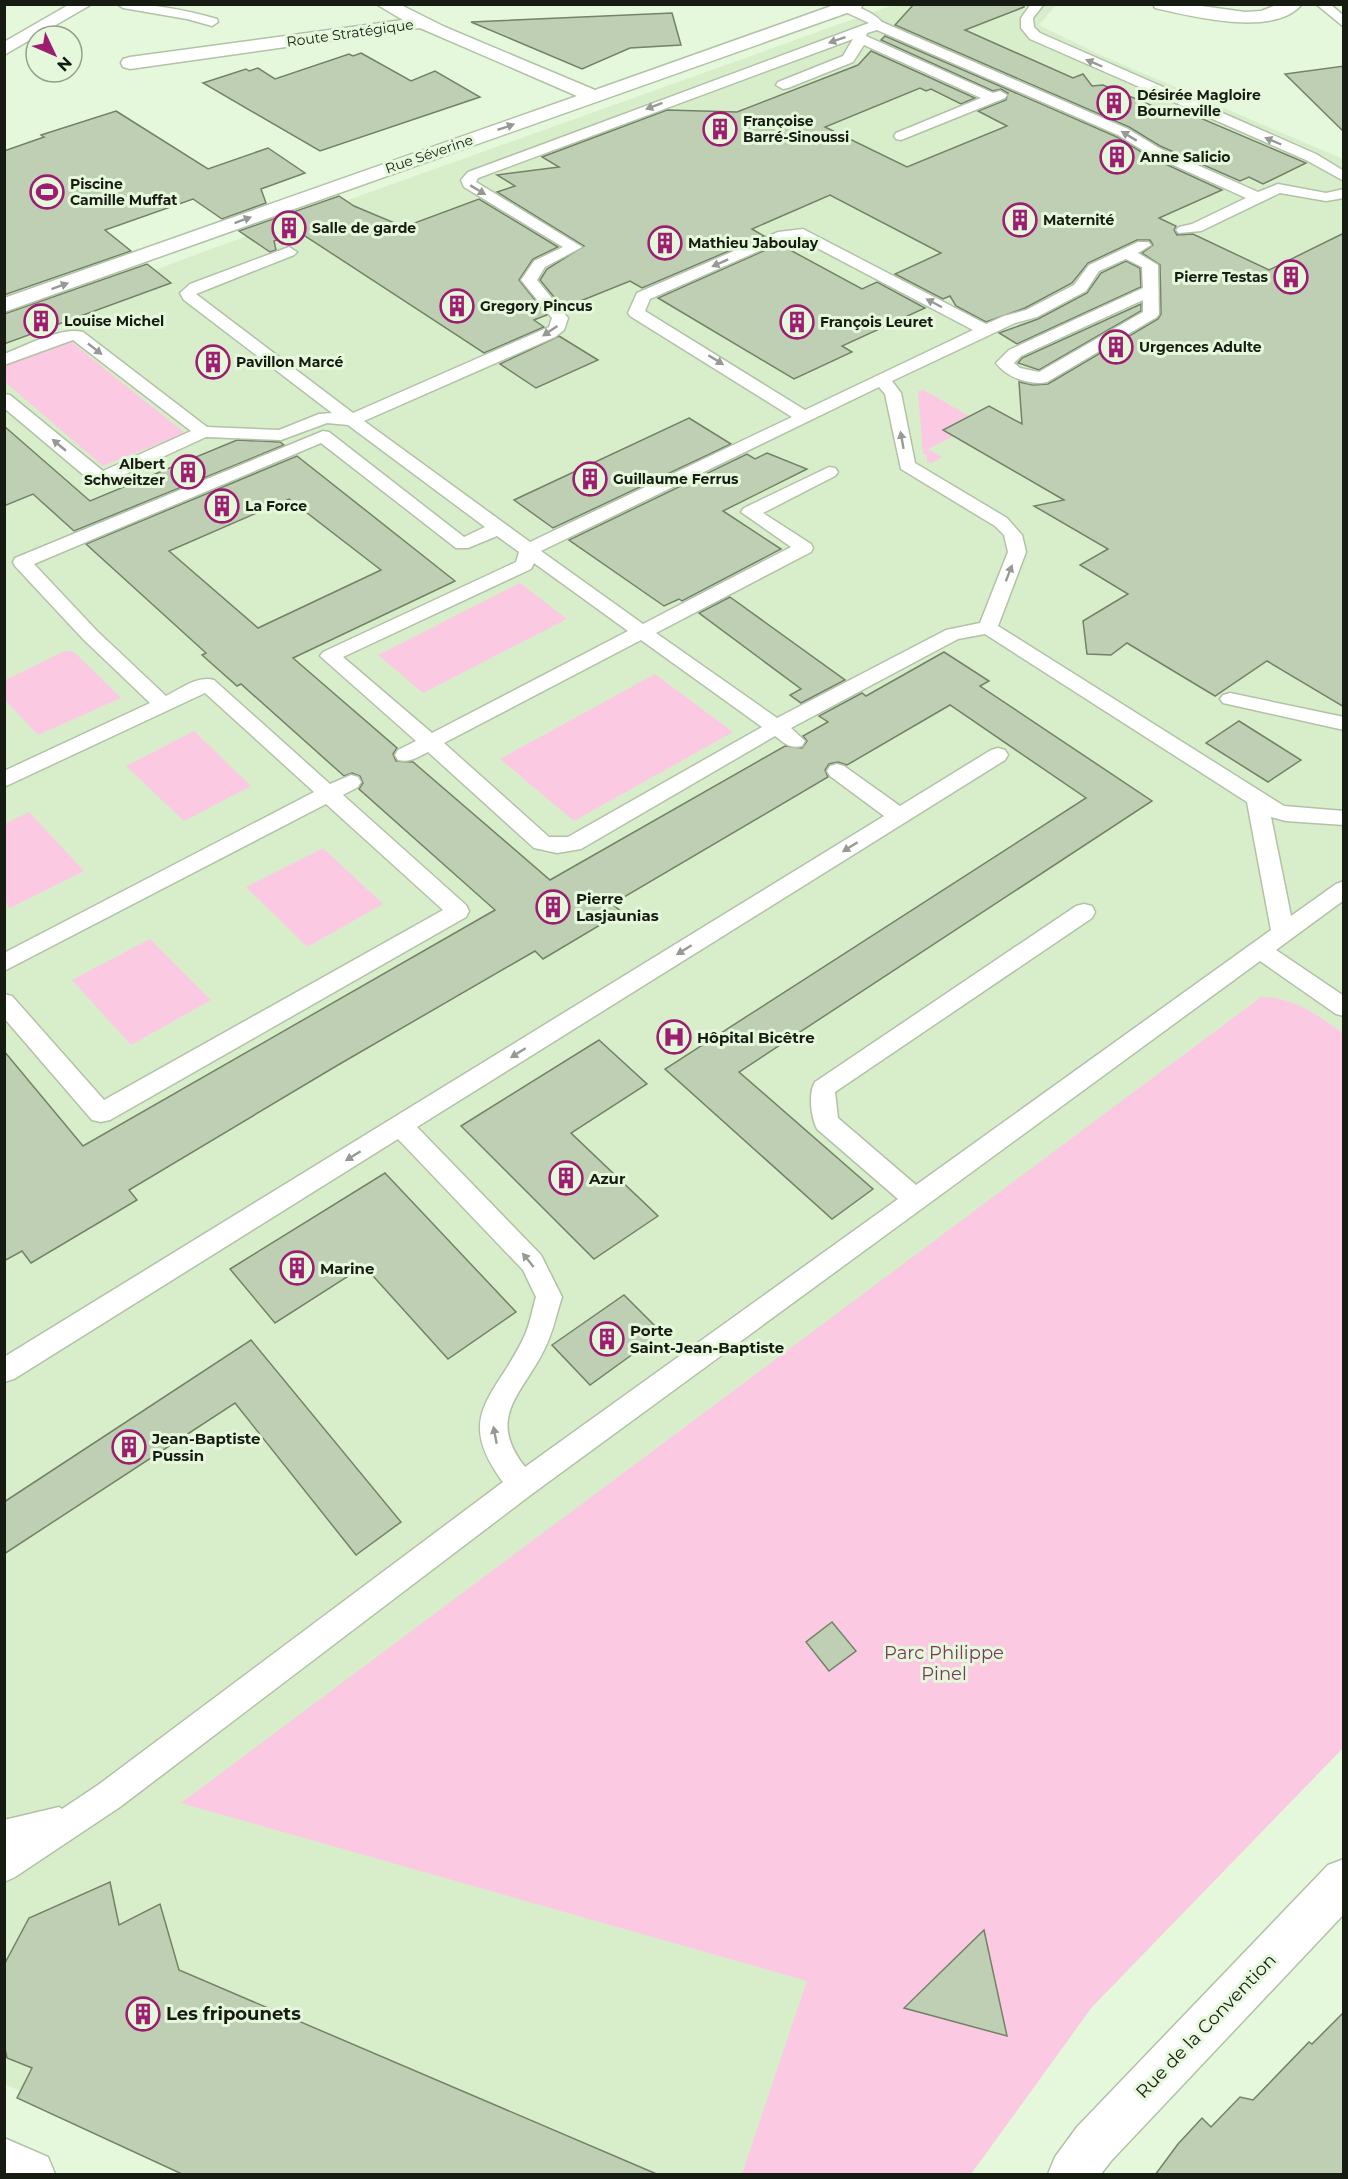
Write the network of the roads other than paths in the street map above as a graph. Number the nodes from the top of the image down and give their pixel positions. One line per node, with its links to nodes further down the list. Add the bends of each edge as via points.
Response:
1 (84, 4): 14 (street)
2 (123, 4): 9 (lane)
3 (384, 4): 10 (street)
4 (1038, 4): 21 (lane, one-way to 4, via 1311,158 1035,36 1028,18)
5 (1161, 4): 6 (street, via 1235,18 1270,15)
6 (1294, 4)
7 (1322, 4): 11 (lane)
8 (850, 6): 12 (lane); 18 (street, Rue Séverine)
9 (212, 22)
10 (420, 23): 15 (street, Route Stratégique); 18 (street, Route Stratégique)
11 (1344, 23)
12 (877, 25): 13 (lane); 17 (lane)
13 (860, 35): 16 (lane, via 848,59); 19 (lane); 35 (lane, one-way to 35, via 737,75 473,175 469,184 574,247 539,264 529,279 560,318 560,325 549,334)
14 (4, 50)
15 (130, 63)
16 (783, 85)
17 (1022, 86): 19 (lane); 25 (lane, one-way to 17)
18 (593, 96): 29 (street, Rue Séverine, one-way to 18)
19 (992, 98): 20 (lane)
20 (901, 136)
21 (1324, 168): 22 (lane); 23 (lane)
22 (1344, 177)
23 (1278, 188): 24 (lane, via 1326,197); 25 (lane)
24 (1344, 193)
25 (1258, 198): 26 (lane)
26 (1184, 230)
27 (289, 252): 35 (lane, via 196,286 188,293)
28 (1149, 291): 28 (lane, via 1151,314 1041,378 1014,372 1004,363 1015,353); 30 (lane, via 1150,265 1134,249 1094,268 1080,288 1032,314)
29 (4, 306)
30 (985, 330): 32 (lane); 34 (lane, one-way to 34, via 803,234 783,235 643,296 636,313)
31 (4, 360): 36 (lane, one-way to 36, via 77,335)
32 (882, 380): 34 (lane); 40 (lane, one-way to 32, via 1017,552 1012,530 907,465 893,393)
33 (4, 399): 36 (lane, one-way to 33, via 102,476 92,473)
34 (806, 418): 39 (lane)
35 (351, 420): 36 (lane, via 325,418 281,435); 38 (lane)
36 (203, 432)
37 (829, 472): 41 (lane, via 750,512 804,548)
38 (499, 528): 39 (lane); 43 (lane, via 462,544 323,436 22,562 90,635)
39 (529, 550): 41 (lane); 47 (lane, via 524,565 330,656)
40 (988, 628): 45 (lane, via 953,634); 54 (lane)
41 (641, 632): 45 (lane); 47 (lane)
42 (1230, 699): 44 (lane)
43 (163, 704): 51 (lane); 53 (lane, via 207,684)
44 (1344, 724)
45 (776, 727): 46 (lane); 47 (lane, via 573,844 557,846 542,843)
46 (795, 741)
47 (430, 742): 48 (lane)
48 (405, 755)
49 (998, 755): 55 (lane)
50 (837, 771): 55 (lane)
51 (4, 780)
52 (351, 782): 53 (lane)
53 (329, 794): 61 (lane); 62 (lane, via 458,910 101,1113)
54 (1257, 799): 56 (lane, via 1286,814); 59 (lane)
55 (900, 817): 64 (lane, one-way to 64)
56 (1344, 818)
57 (1344, 889): 59 (lane)
58 (1084, 912): 65 (lane, via 823,1088 826,1122)
59 (1283, 934): 60 (lane)
60 (1262, 951): 63 (lane); 65 (lane)
61 (4, 963)
62 (4, 1002)
63 (1344, 1008)
64 (400, 1126): 66 (lane, one-way to 66); 67 (lane, one-way to 64, via 504,1464 491,1432 497,1403 536,1341 549,1297 532,1263)
65 (916, 1200): 67 (lane)
66 (4, 1371)
67 (522, 1485): 68 (lane)
68 (76, 1818): 69 (lane); 70 (lane)
69 (4, 1836)
70 (4, 1866)
71 (1344, 1881): 74 (street, Rue de la Convention, via 1094,2144)
72 (4, 2162): 73 (street)
73 (31, 2175)
74 (1072, 2175)

